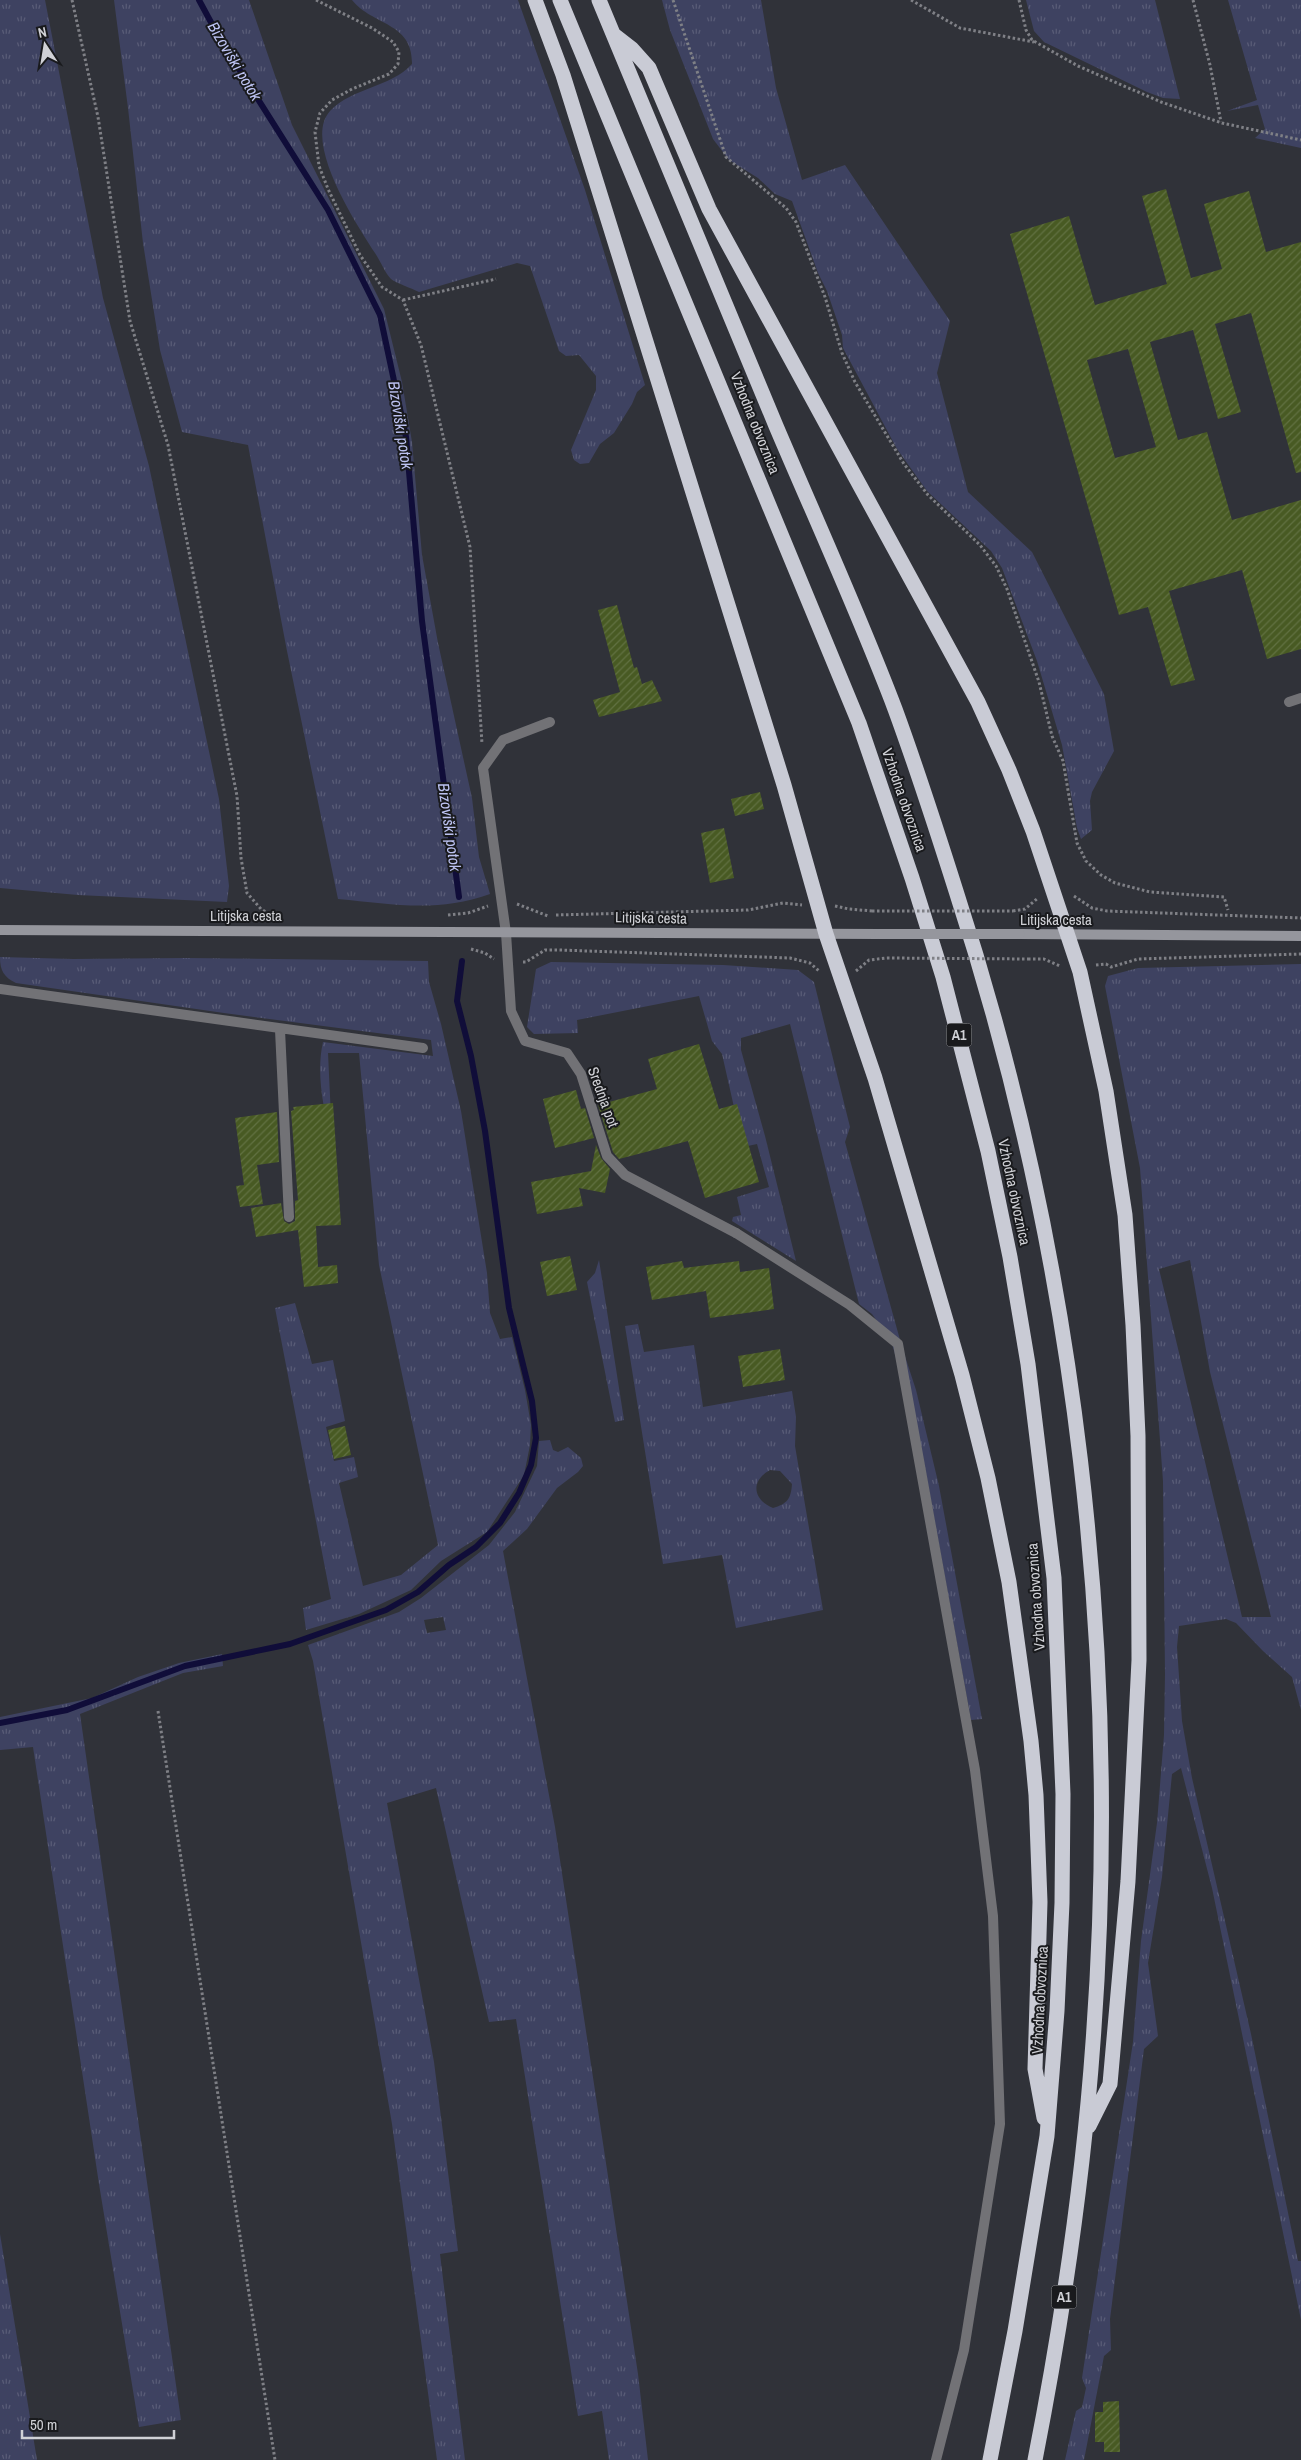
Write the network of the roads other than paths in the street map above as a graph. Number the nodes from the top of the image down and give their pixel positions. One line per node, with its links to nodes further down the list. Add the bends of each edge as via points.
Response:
1 (536, 0): 10 (highway, via 563,75 646,340 784,785)
2 (560, 0): 18 (highway, Vzhodna obvoznica / A1, via 859,723 943,977 988,1151 1028,1364 1054,1578 1062,1754 1062,1903)
3 (599, 0): 4 (highway, Vzhodna obvoznica / A1)
4 (613, 34): 11 (highway, via 632,48 649,68 709,209 978,702 1033,831); 17 (highway, Vzhodna obvoznica / A1, via 894,708 958,896 989,1000 1020,1123 1044,1232 1067,1368 1079,1456 1096,1653 1101,1882 1097,1991)
5 (1301, 698): 6 (street)
6 (1289, 702)
7 (550, 722): 9 (street, Srednja pot, via 504,740 483,768)
8 (0, 930): 9 (main road, Litijska cesta)
9 (506, 933): 10 (main road, Litijska cesta); 19 (street, Srednja pot, via 511,1011 525,1041 567,1053 581,1074 607,1156 625,1174 736,1233 850,1305 898,1344 975,1770 993,1916 1000,2124 964,2350)
10 (826, 934): 11 (main road, Litijska cesta, bridge); 18 (highway, via 875,1078 962,1375 988,1478 1009,1582 1036,1795 1040,1902 1035,2069)
11 (1068, 934): 12 (main road, Litijska cesta); 17 (highway, via 1087,1004 1118,1156 1133,1325 1138,1436 1139,1660 1128,1881 1110,2084)
12 (1301, 936)
13 (0, 989): 14 (street)
14 (280, 1030): 15 (street); 16 (street)
15 (423, 1048)
16 (289, 1217)
17 (1085, 2134): 21 (highway, Vzhodna obvoznica / A1, via 1071,2252)
18 (1047, 2136): 20 (highway, Vzhodna obvoznica / A1)
19 (936, 2460)
20 (990, 2460)
21 (1035, 2460)

